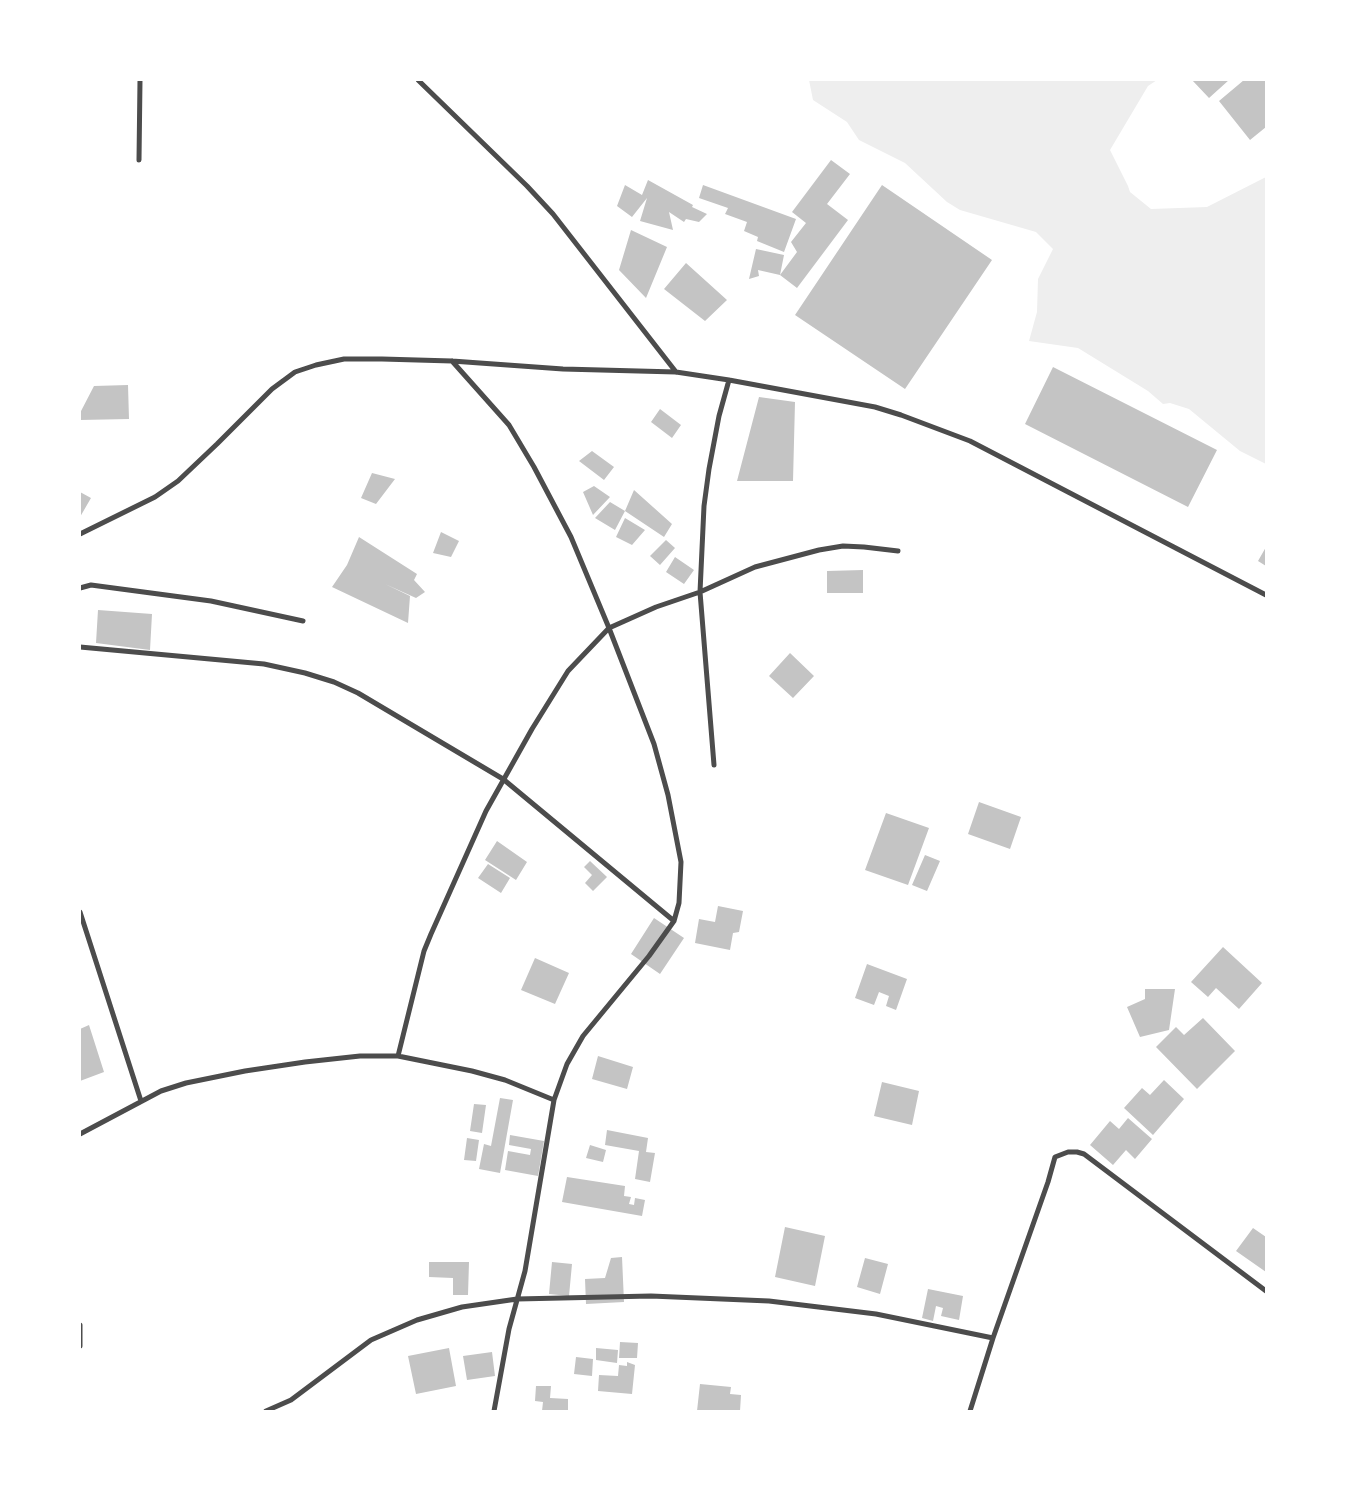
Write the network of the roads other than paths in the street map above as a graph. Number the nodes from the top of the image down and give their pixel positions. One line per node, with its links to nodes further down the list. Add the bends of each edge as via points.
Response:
1 (140, 80): 3 (street)
2 (418, 80): 5 (street, via 553,214)
3 (139, 160)
4 (452, 361): 5 (street, via 563,369); 7 (street, via 344,359 296,372 272,390 178,481 155,497); 13 (street, via 509,425 526,452 571,537)
5 (676, 372): 6 (street)
6 (729, 380): 10 (street, via 719,416 704,506); 11 (street, via 874,407 970,441)
7 (80, 534)
8 (898, 551): 10 (street, via 843,546 819,550 755,567)
9 (80, 588): 12 (street, via 91,585 211,601)
10 (700, 592): 13 (street); 15 (street)
11 (1266, 595)
12 (303, 621)
13 (610, 628): 16 (street, via 568,671); 18 (street, via 654,744 668,795 681,862 679,903)
14 (80, 647): 16 (street, via 264,664 334,682)
15 (714, 765)
16 (503, 779): 18 (street); 19 (street, via 430,934)
17 (80, 912): 21 (street)
18 (674, 921): 20 (street, via 583,1036)
19 (398, 1056): 20 (street, via 505,1080); 21 (street, via 360,1056 245,1071 186,1083)
20 (554, 1100): 24 (street, via 525,1270)
21 (142, 1101): 22 (street)
22 (80, 1134)
23 (1266, 1291): 26 (street, via 1084,1154 1068,1152 1055,1157)
24 (517, 1299): 26 (street, via 651,1296 769,1301 876,1314); 28 (street, via 462,1307 409,1323 371,1340 290,1400); 29 (street)
25 (80, 1325): 27 (street)
26 (993, 1338): 30 (street)
27 (80, 1346)
28 (266, 1411)
29 (494, 1411)
30 (970, 1411)

